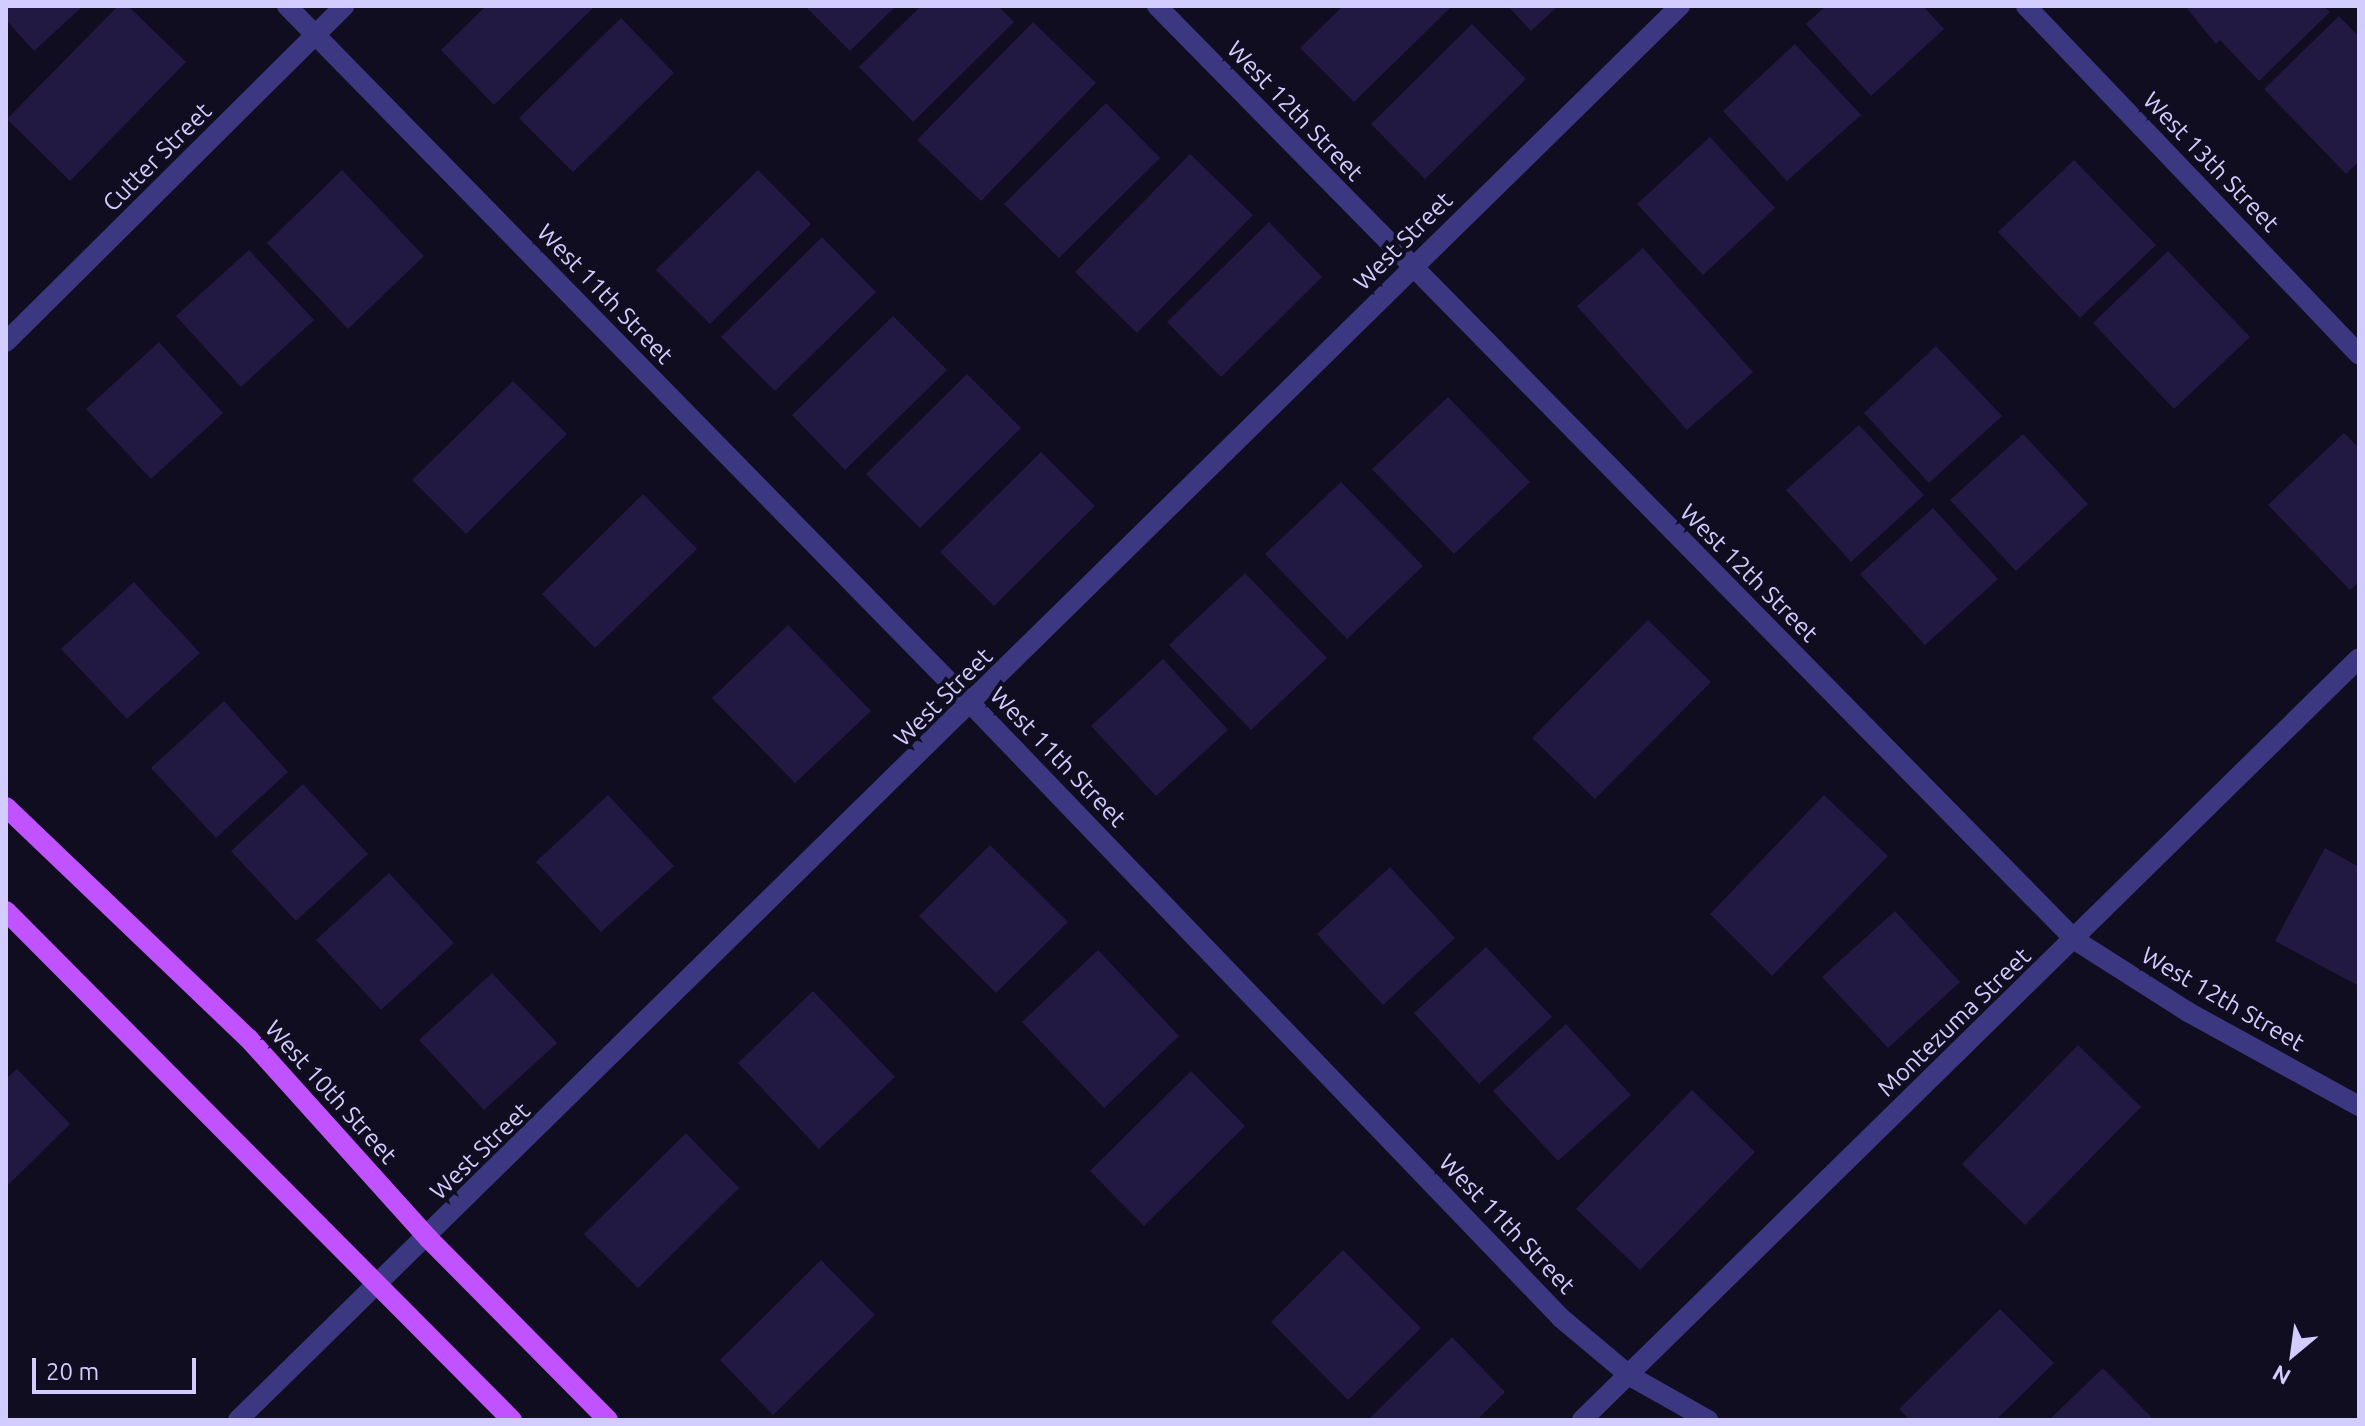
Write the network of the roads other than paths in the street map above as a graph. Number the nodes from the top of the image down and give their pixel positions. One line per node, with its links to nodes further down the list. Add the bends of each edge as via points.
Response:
1 (287, 6): 6 (street, West 11th Street)
2 (344, 6): 6 (street, Cutter Street)
3 (1157, 6): 7 (street, West 12th Street)
4 (1680, 6): 7 (street, West Street)
5 (2026, 6): 9 (street, West 13th Street)
6 (315, 34): 8 (street, Cutter Street); 11 (street, West 11th Street)
7 (1411, 269): 11 (street, West Street); 14 (street, West 12th Street)
8 (6, 342)
9 (2359, 354)
10 (2359, 658): 14 (street, Montezuma Street)
11 (972, 705): 16 (street, West Street); 18 (street, West 11th Street, via 1561,1318)
12 (6, 807): 16 (main road, West 10th Street, via 248,1038)
13 (6, 911): 17 (main road, via 144,1054)
14 (2075, 940): 15 (street, West 12th Street, via 2188,1012); 18 (street, Montezuma Street)
15 (2359, 1106)
16 (428, 1238): 17 (street, West Street); 21 (main road, West 10th Street)
17 (381, 1284): 19 (street, West Street); 20 (main road)
18 (1630, 1376): 22 (street, Montezuma Street); 23 (street, West 11th Street)
19 (238, 1420)
20 (512, 1420)
21 (608, 1420)
22 (1582, 1420)
23 (1708, 1420)

